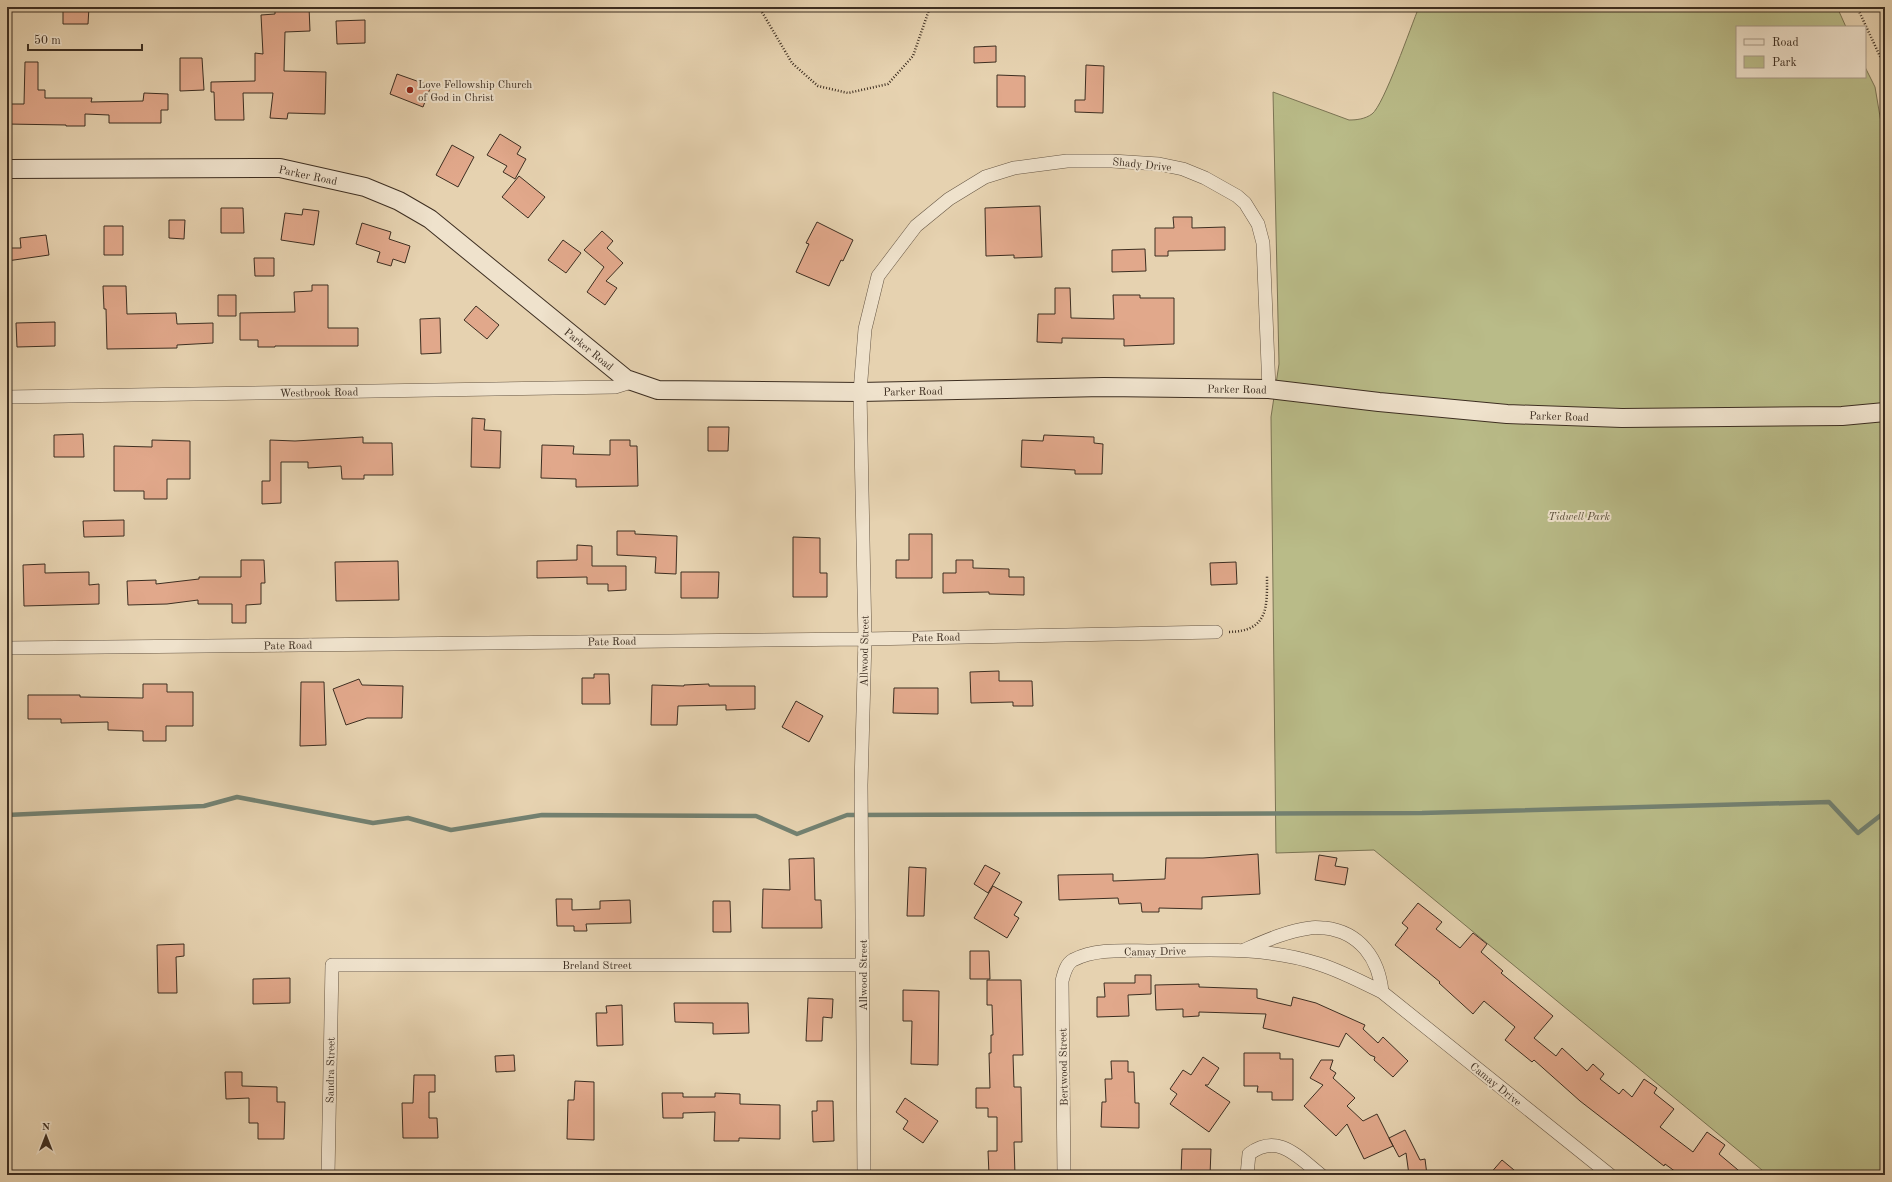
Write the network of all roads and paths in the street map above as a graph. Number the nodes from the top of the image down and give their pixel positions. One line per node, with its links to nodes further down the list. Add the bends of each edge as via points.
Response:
1 (759, 7): 2 (path, via 792,63 818,86 848,93 888,84 913,56)
2 (930, 7)
3 (1857, 7): 4 (path)
4 (1866, 26)
5 (1866, 26): 6 (path)
6 (1885, 67)
7 (7, 169): 9 (main road, Parker Road, via 280,168 364,188 399,201 430,219)
8 (985, 177): 10 (street, Shady Drive, via 1014,168 1067,161 1160,164 1204,178 1237,196 1251,211 1264,243); 11 (street, Allwood Street, via 949,199 916,226 878,276 865,328)
9 (623, 384): 11 (main road, Parker Road, via 658,390); 12 (street, Westbrook Road)
10 (1269, 389): 11 (main road, Parker Road, via 1104,387); 13 (main road, Parker Road, via 1507,414 1708,418 1842,416)
11 (860, 392): 16 (street, Allwood Street)
12 (7, 397)
13 (1885, 412)
14 (1267, 575): 15 (path, via 1267,605 1261,620 1242,632)
15 (1216, 632): 16 (street, Pate Road)
16 (865, 639): 17 (street, Pate Road); 21 (street, Allwood Street, via 861,784)
17 (7, 648)
18 (1241, 951): 19 (street, Camay Drive, via 1094,952); 22 (street, Camay Drive, via 1287,956 1319,963); 22 (street, Camay Drive, via 1287,933 1312,927 1337,930 1357,940 1371,955 1381,976)
19 (1071, 961): 25 (street, Bertwood Street, via 1064,970 1062,981)
20 (332, 965): 21 (street, Breland Street); 23 (street, Sandra Street)
21 (863, 965): 24 (street, Allwood Street)
22 (1382, 992): 28 (street, Camay Drive)
23 (328, 1175)
24 (864, 1175)
25 (1064, 1175)
26 (1247, 1175): 27 (street, via 1249,1154 1256,1148 1269,1145 1280,1145 1287,1149)
27 (1321, 1175)
28 (1610, 1175)

